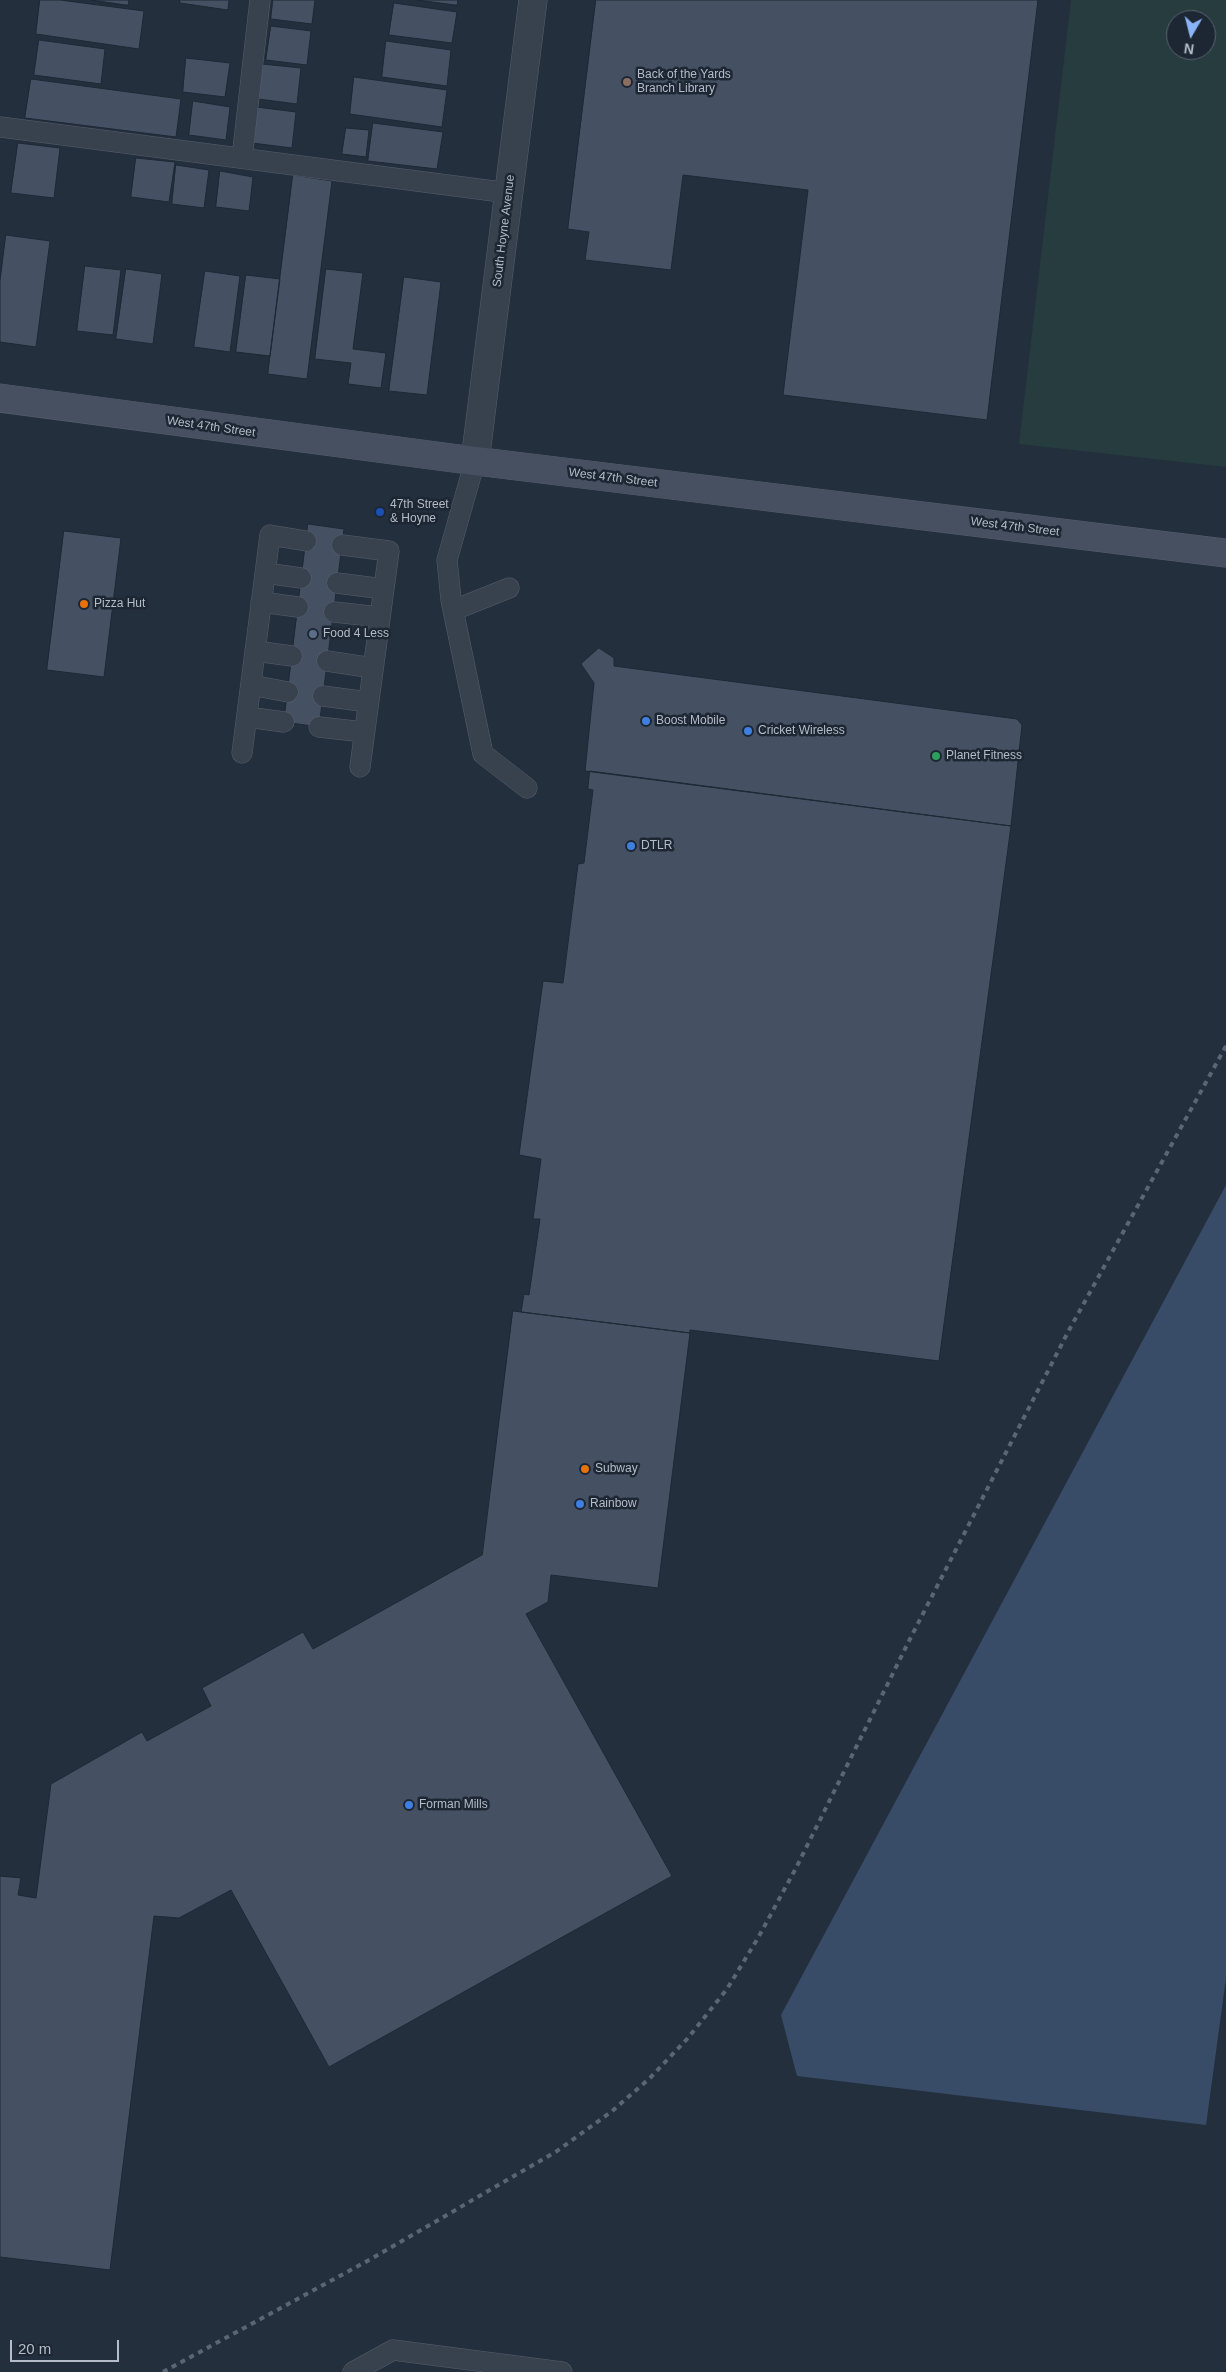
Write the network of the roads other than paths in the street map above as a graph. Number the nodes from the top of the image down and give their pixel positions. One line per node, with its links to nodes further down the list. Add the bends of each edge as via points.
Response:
1 (260, 0): 4 (lane)
2 (533, 0): 5 (street, South Hoyne Avenue)
3 (0, 127): 4 (lane)
4 (242, 158): 5 (lane)
5 (509, 193): 7 (street, South Hoyne Avenue)
6 (0, 398): 7 (main road, West 47th Street)
7 (475, 461): 10 (main road, West 47th Street); 18 (lane, via 447,560)
8 (306, 541): 11 (lane, via 270,535)
9 (342, 545): 14 (lane, via 389,551)
10 (1226, 554)
11 (265, 573): 12 (lane); 16 (lane)
12 (301, 578)
13 (337, 583): 14 (lane)
14 (384, 588): 20 (lane)
15 (509, 588): 18 (lane)
16 (261, 602): 17 (lane); 21 (lane)
17 (298, 607)
18 (454, 610): 35 (lane, via 483,754)
19 (334, 612): 20 (lane)
20 (380, 617): 24 (lane)
21 (255, 651): 22 (lane); 25 (lane)
22 (292, 656)
23 (327, 661): 24 (lane)
24 (373, 668): 28 (lane)
25 (251, 685): 26 (lane); 29 (lane)
26 (288, 692)
27 (323, 696): 28 (lane)
28 (368, 702): 32 (lane)
29 (247, 717): 30 (lane); 33 (lane)
30 (284, 722)
31 (319, 727): 32 (lane)
32 (364, 732): 34 (lane)
33 (242, 753)
34 (360, 767)
35 (526, 788)
36 (353, 2372): 37 (lane, via 393,2350)
37 (562, 2372)

